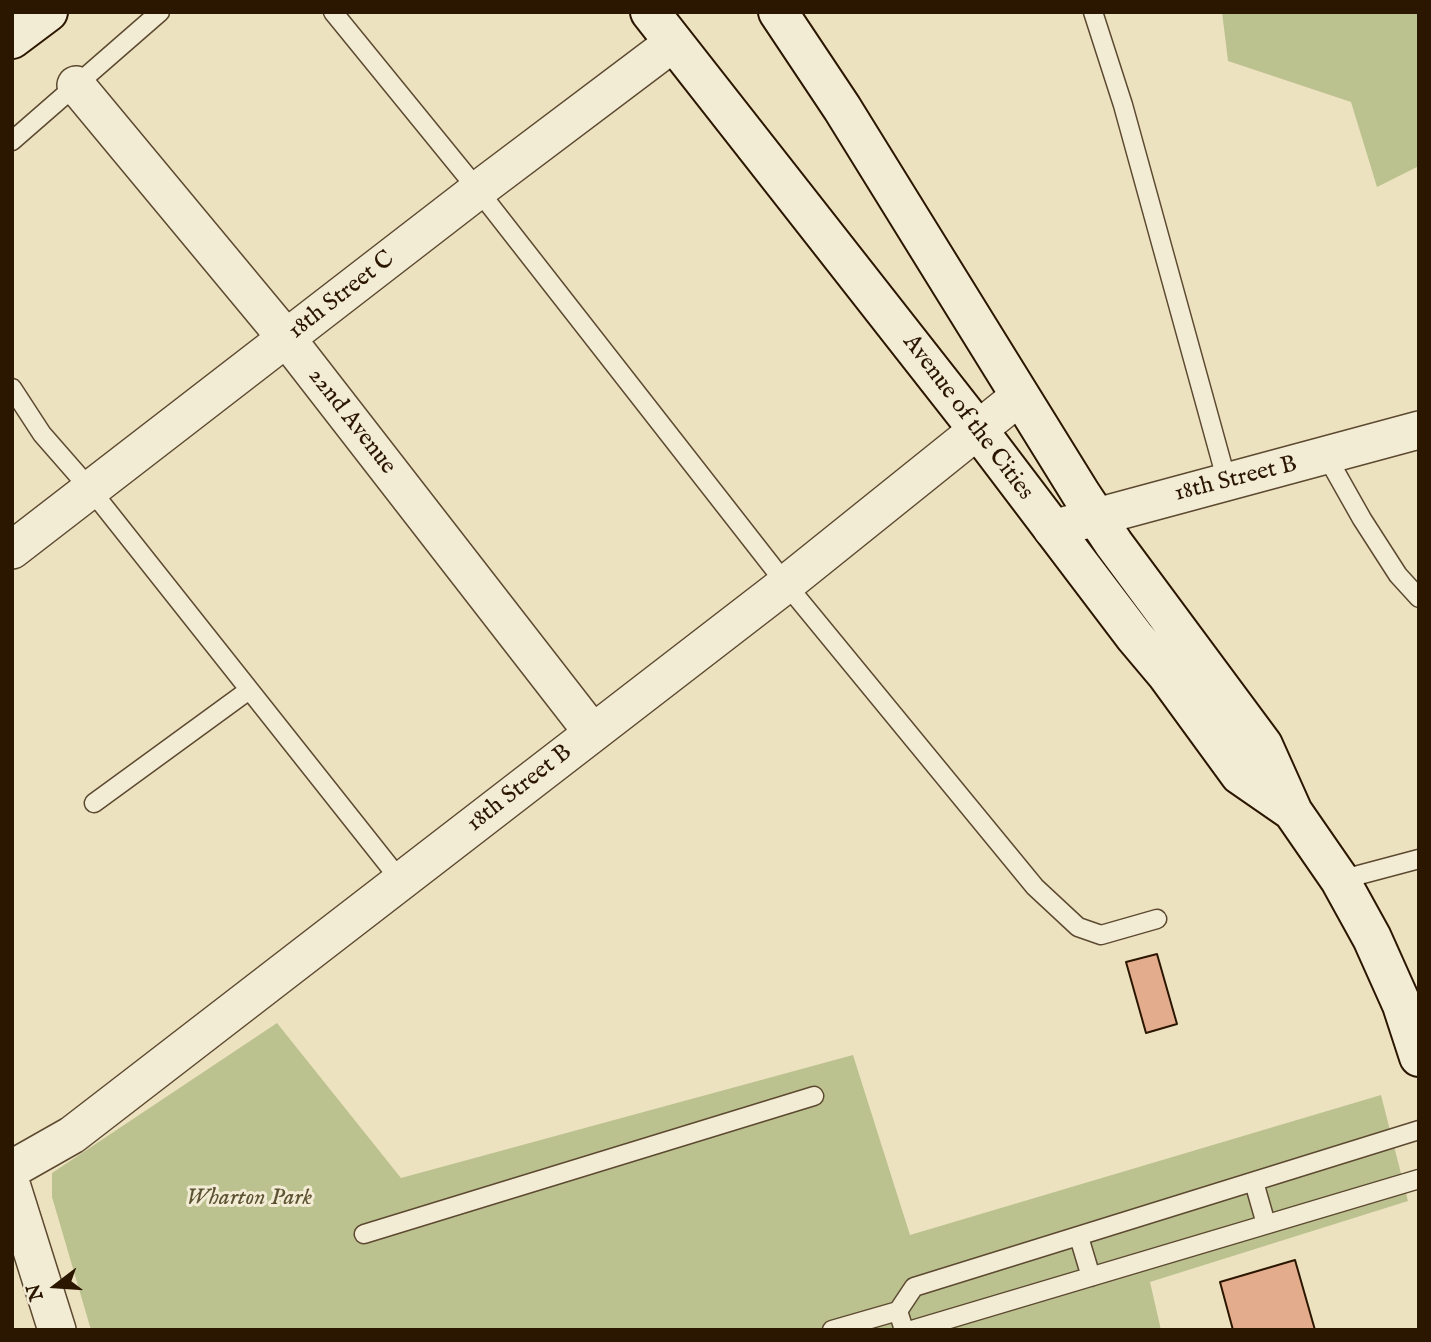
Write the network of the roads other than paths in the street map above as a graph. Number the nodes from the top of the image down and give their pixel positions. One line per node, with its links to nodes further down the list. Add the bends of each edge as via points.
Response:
1 (48, 12): 7 (main road)
2 (160, 12): 9 (lane)
3 (333, 12): 11 (lane)
4 (650, 12): 8 (main road, Avenue of the Cities)
5 (778, 12): 14 (main road, Avenue of the Cities)
6 (1093, 12): 18 (lane)
7 (12, 39)
8 (674, 43): 11 (street, 18th Street C); 15 (main road, Avenue of the Cities)
9 (76, 85): 10 (lane); 12 (street, 22nd Avenue)
10 (12, 141)
11 (478, 190): 12 (street, 18th Street C); 23 (lane)
12 (287, 339): 19 (street, 18th Street C); 26 (street, 22nd Avenue)
13 (12, 388): 19 (lane, via 42,434)
14 (1020, 396): 15 (street, 18th Street B); 20 (main road, Avenue of the Cities)
15 (978, 430): 21 (main road, Avenue of the Cities); 23 (street, 18th Street B)
16 (1419, 430): 17 (street, 18th Street B)
17 (1327, 457): 18 (street, 18th Street B); 24 (lane, via 1398,575)
18 (1227, 482): 20 (street, 18th Street B)
19 (91, 490): 22 (street, 18th Street C); 25 (lane)
20 (1096, 516): 21 (street, 18th Street B); 28 (main road, Avenue of the Cities, via 1262,745)
21 (1052, 529): 28 (main road, Avenue of the Cities, via 1240,775)
22 (12, 550)
23 (786, 584): 26 (street, 18th Street B); 32 (lane, via 1035,887 1078,927 1101,935)
24 (1419, 598)
25 (249, 690): 27 (lane); 31 (lane)
26 (593, 733): 31 (street, 18th Street B)
27 (94, 803)
28 (1293, 812): 30 (main road, Avenue of the Cities)
29 (1419, 859): 30 (lane)
30 (1340, 880): 33 (main road, Avenue of the Cities, via 1372,938)
31 (401, 881): 36 (street, 18th Street B, via 72,1135)
32 (1157, 919)
33 (1419, 1057)
34 (814, 1096): 41 (lane)
35 (1419, 1130): 38 (lane)
36 (12, 1170)
37 (1419, 1179): 40 (lane)
38 (1254, 1182): 40 (lane); 42 (lane)
39 (12, 1187): 45 (street)
40 (1266, 1224): 43 (lane)
41 (364, 1234)
42 (1079, 1237): 43 (lane); 44 (lane, via 914,1287)
43 (1091, 1277): 48 (lane)
44 (898, 1311): 46 (lane); 47 (lane)
45 (57, 1330)
46 (832, 1330)
47 (904, 1330)
48 (912, 1330)

